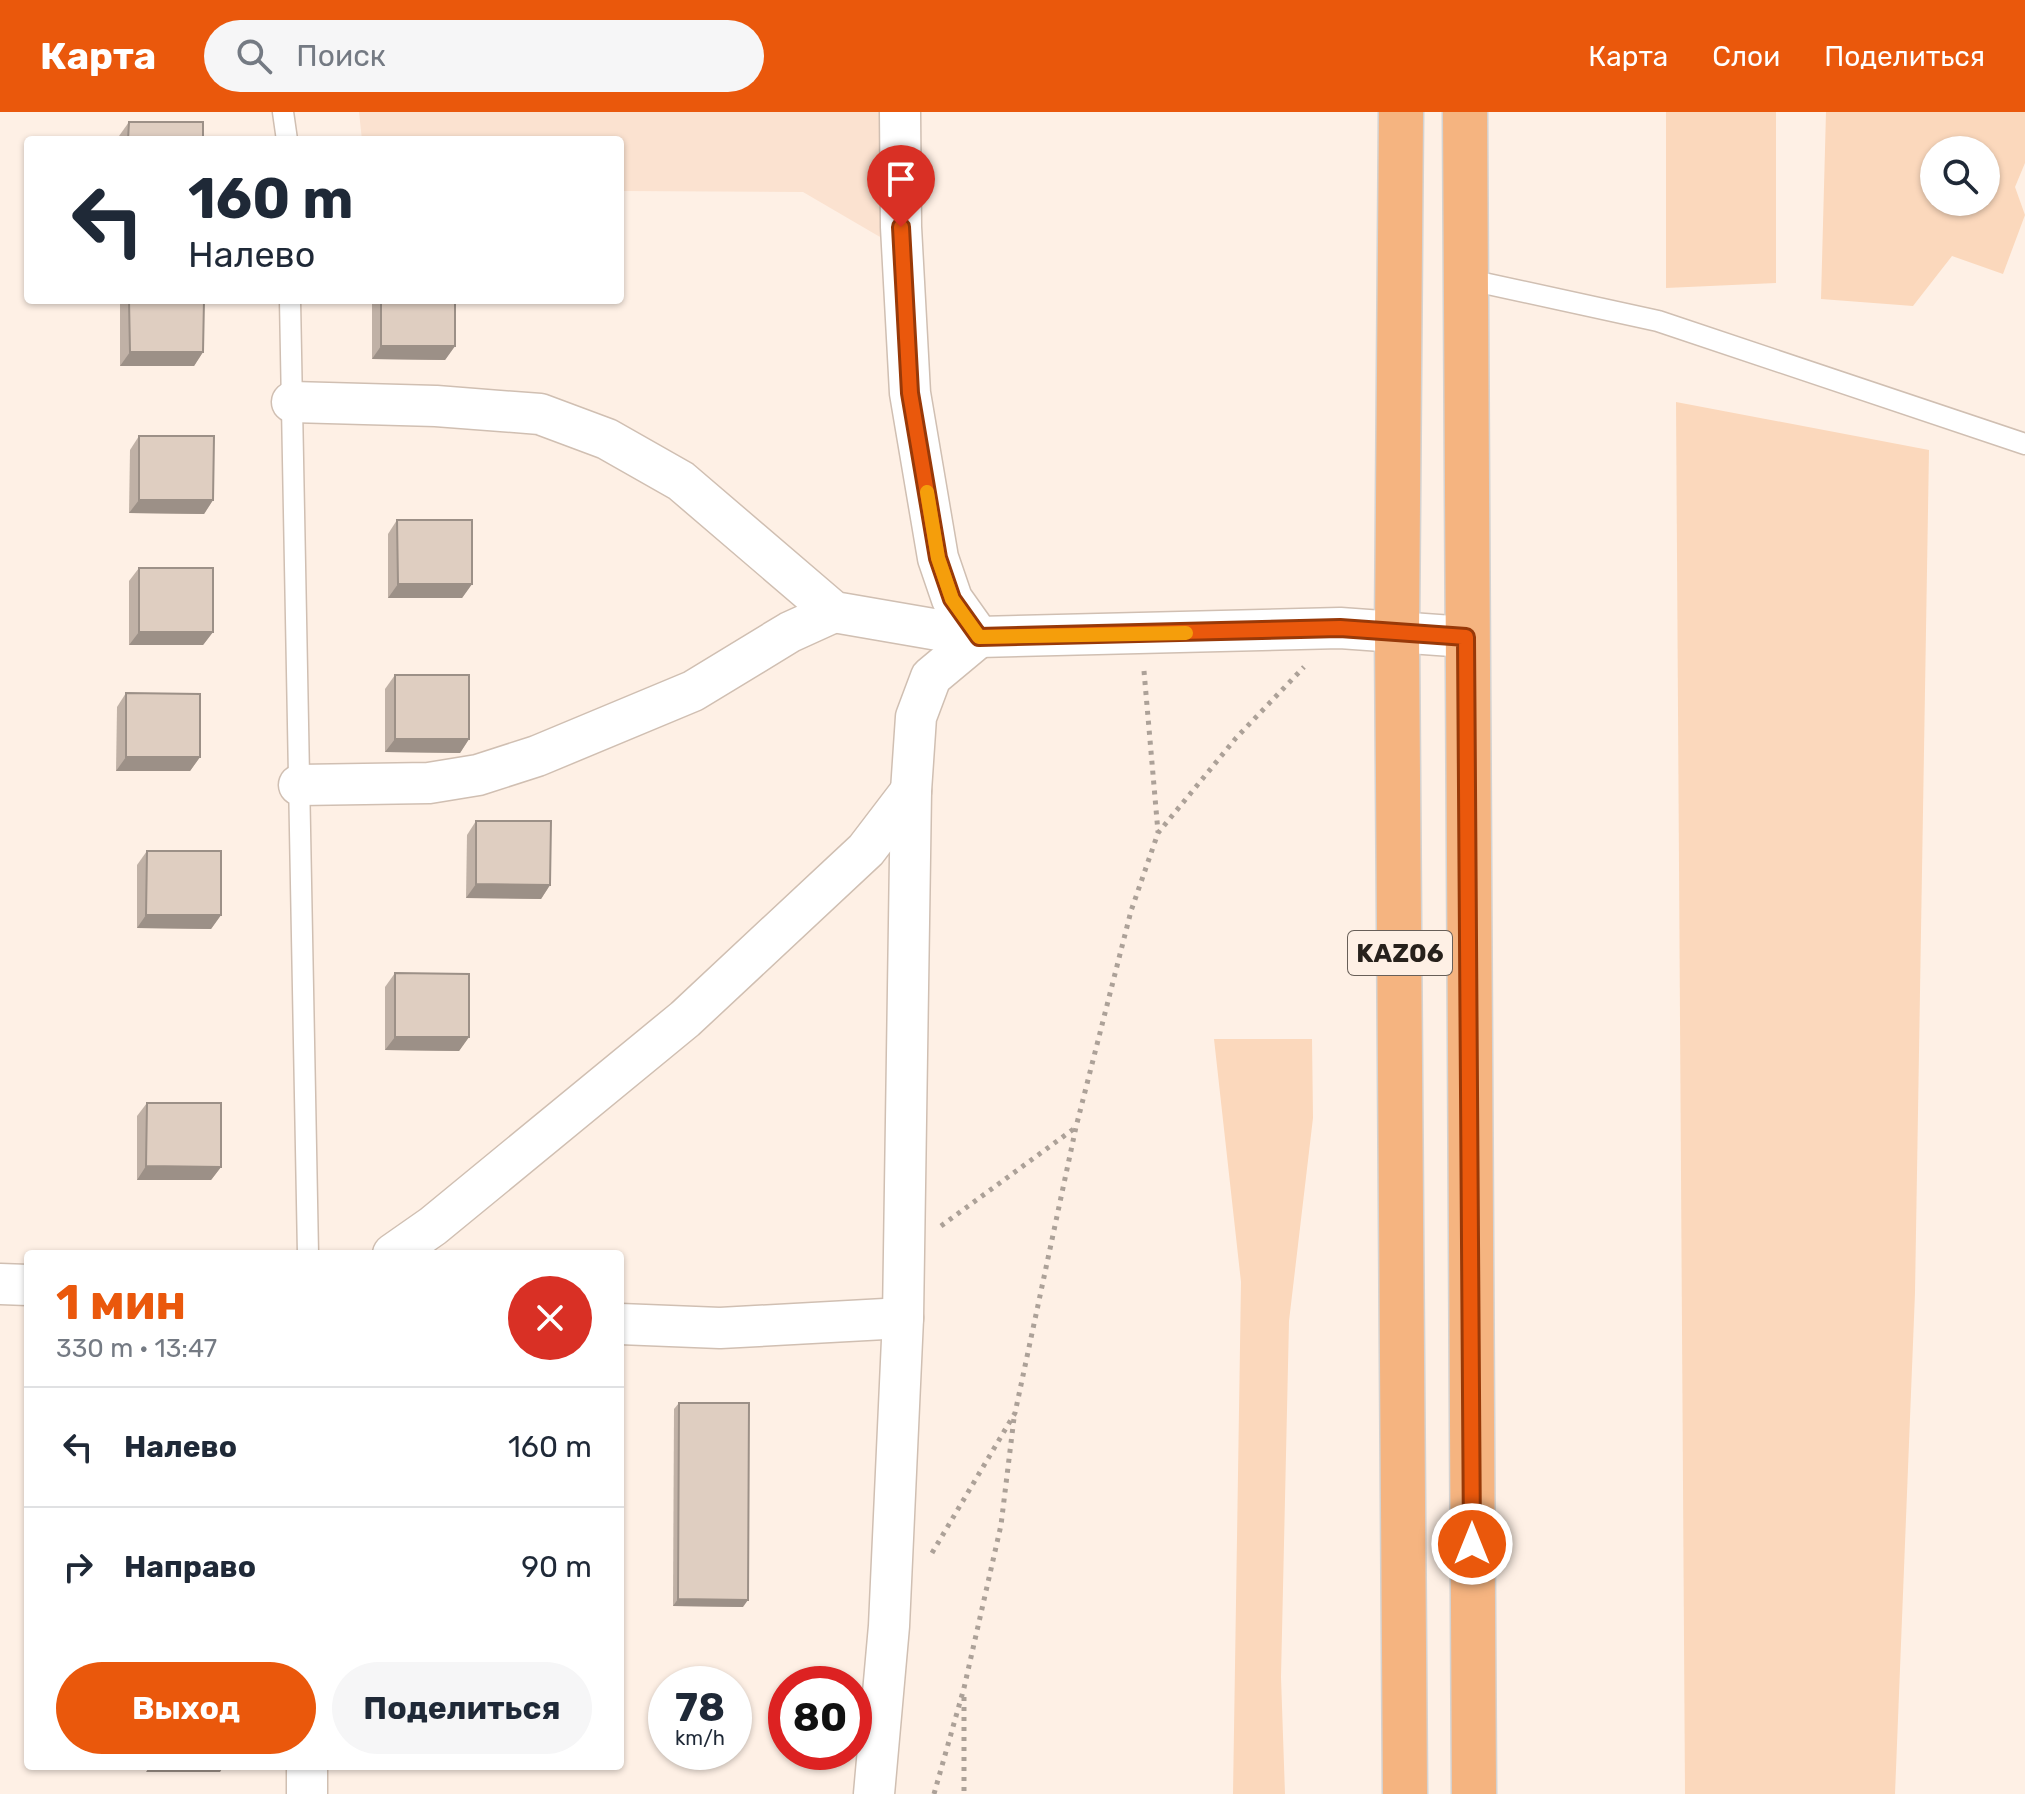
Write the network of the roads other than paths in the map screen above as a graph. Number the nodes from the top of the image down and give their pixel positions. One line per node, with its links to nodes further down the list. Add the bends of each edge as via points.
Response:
1 (283, 112): 5 (lane)
2 (900, 112): 12 (street, via 910,393 938,558 952,599)
3 (1401, 112): 11 (highway, KАZ06)
4 (1465, 112): 6 (highway, KАZ06)
5 (286, 136)
6 (1465, 279): 9 (lane, via 1658,321); 13 (highway, KАZ06)
7 (290, 304): 8 (lane)
8 (292, 402): 10 (street, via 540,414 607,439 681,481); 14 (lane)
9 (2025, 444)
10 (834, 612): 12 (street); 14 (street, via 790,632 693,691 537,756 478,775 429,783)
11 (1397, 633): 12 (street, via 1340,628); 13 (street); 25 (highway, KАZ06)
12 (979, 637): 15 (street, via 931,677 916,717)
13 (1466, 637): 26 (highway, KАZ06)
14 (299, 785): 16 (lane)
15 (911, 791): 17 (street, via 866,850 685,1019); 20 (street)
16 (308, 1250)
17 (399, 1250)
18 (0, 1284): 19 (street)
19 (24, 1285)
20 (903, 1318): 21 (street, via 720,1328); 24 (street, via 889,1626)
21 (624, 1324)
22 (307, 1770): 23 (street)
23 (307, 1794)
24 (874, 1794)
25 (1405, 1794)
26 (1474, 1794)

